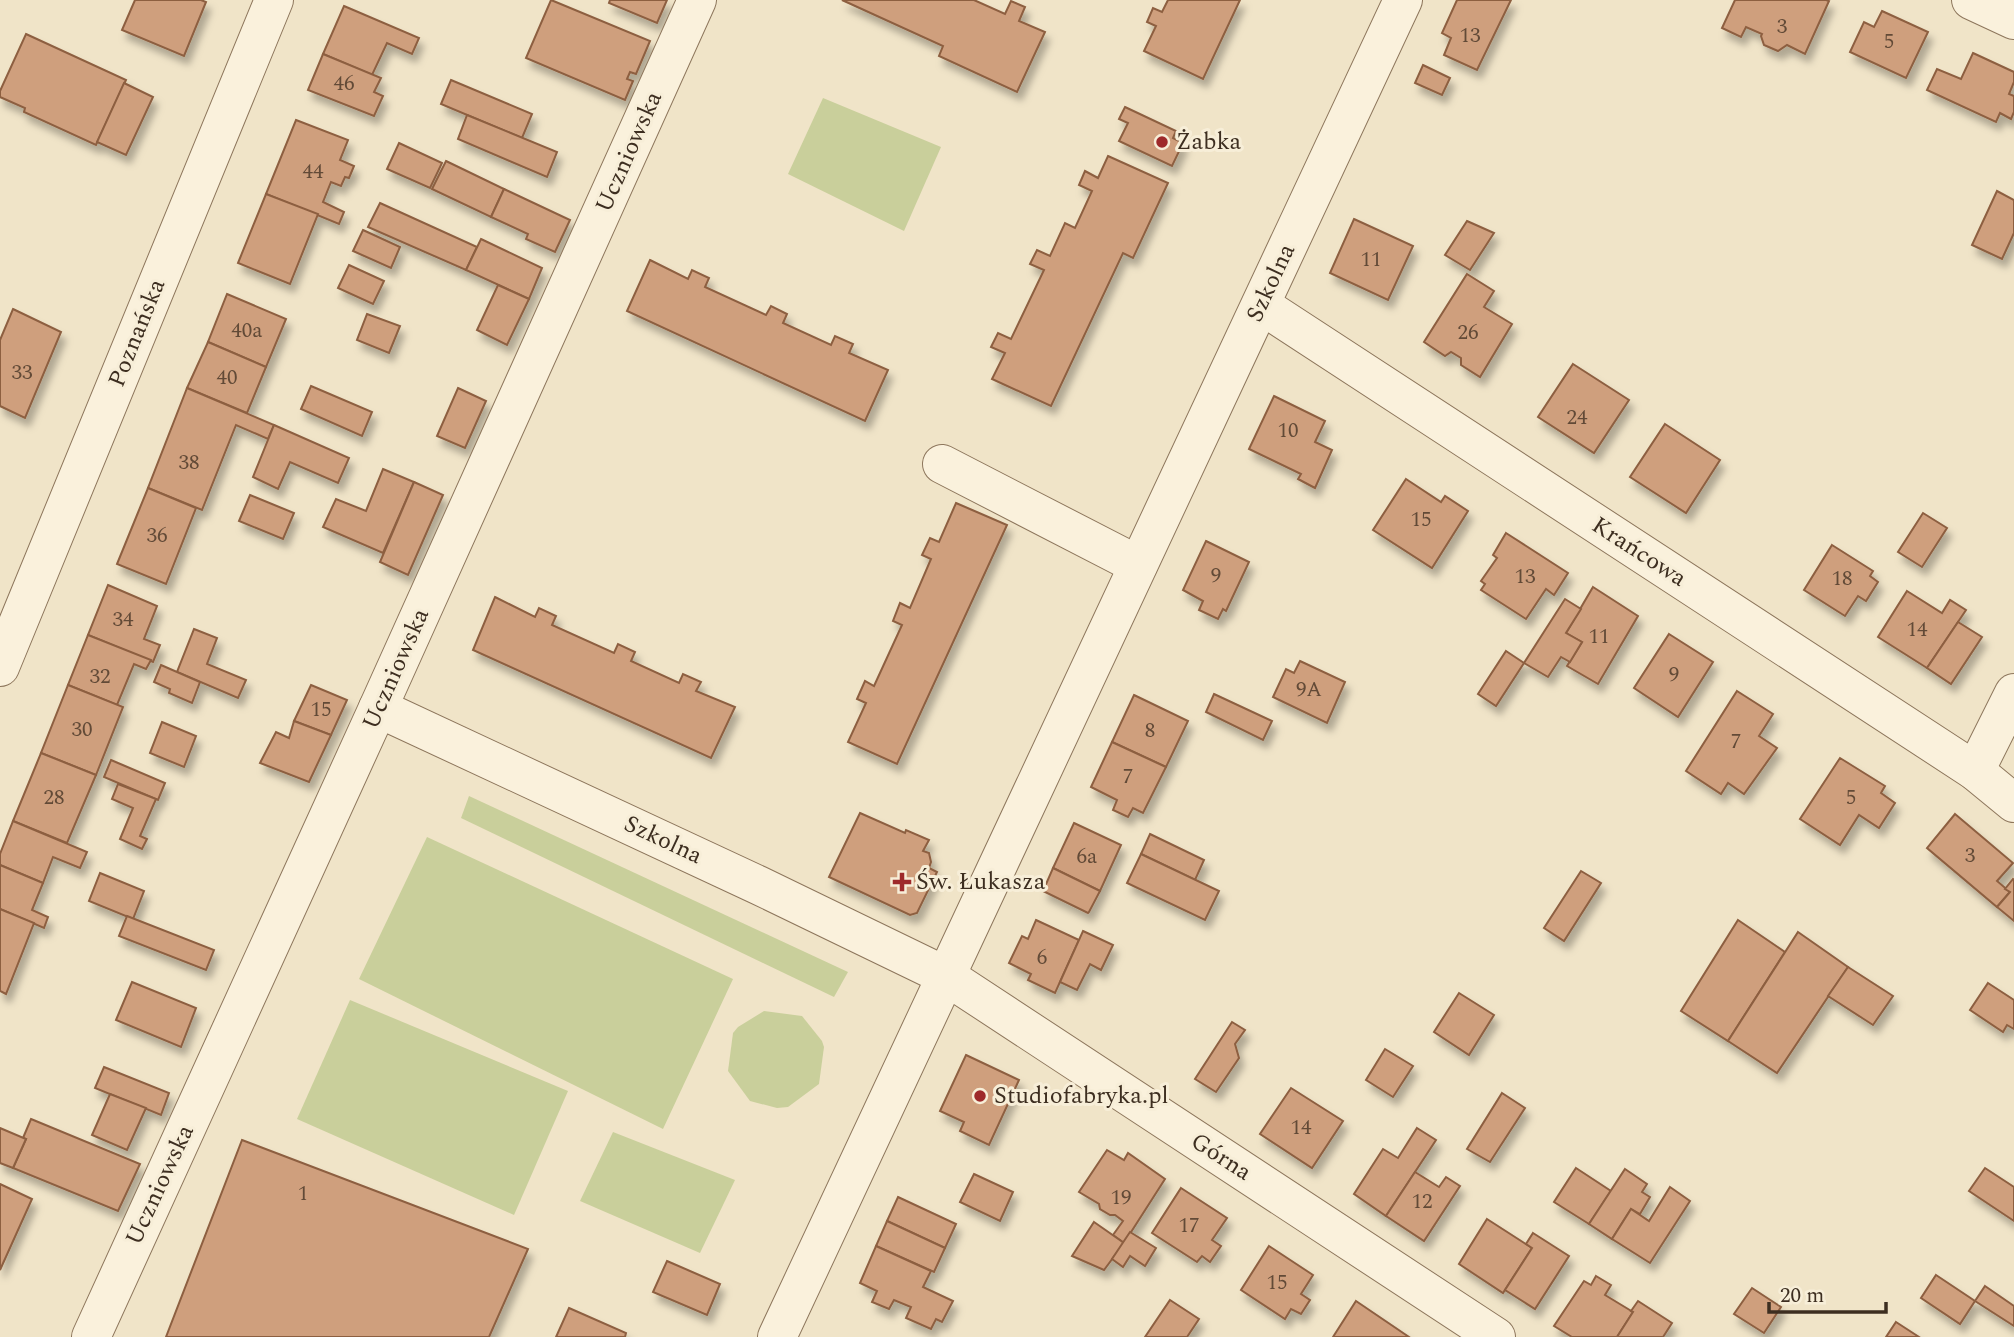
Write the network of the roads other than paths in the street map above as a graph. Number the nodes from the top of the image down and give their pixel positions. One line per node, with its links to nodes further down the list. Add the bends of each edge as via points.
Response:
1 (274, 0): 9 (street, Poznańska)
2 (697, 0): 11 (street, Uczniowska)
3 (1403, 0): 6 (street, Szkolna)
4 (1970, 0): 5 (street)
5 (2014, 20)
6 (1261, 305): 8 (street, Szkolna); 12 (street, Krańcowa)
7 (942, 464): 8 (street)
8 (1138, 565): 14 (street, Szkolna)
9 (0, 667)
10 (2014, 693): 12 (street)
11 (378, 708): 14 (street, Szkolna); 15 (street, Uczniowska)
12 (1975, 771): 13 (street, Krańcowa)
13 (2014, 803)
14 (946, 976): 16 (street, Szkolna); 17 (street, Górna)
15 (91, 1337)
16 (777, 1337)
17 (1496, 1337)

